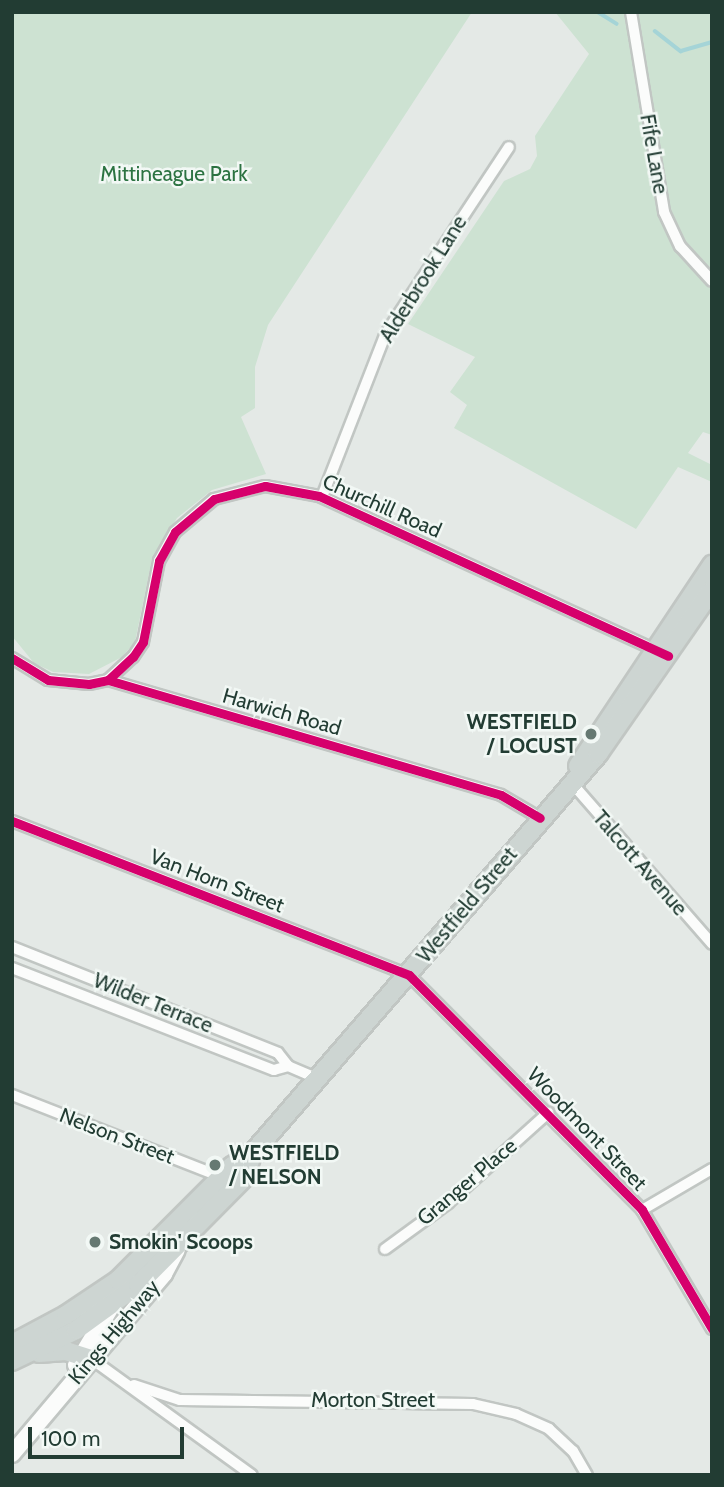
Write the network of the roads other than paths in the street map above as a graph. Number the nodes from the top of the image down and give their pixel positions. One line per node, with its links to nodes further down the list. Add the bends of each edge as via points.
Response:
1 (631, 12): 3 (street, Fife Lane, via 664,212 680,246)
2 (509, 147): 4 (street, Alderbrook Lane, via 385,335)
3 (712, 281)
4 (322, 497): 7 (street, Churchill Road); 9 (street, Churchill Road, via 295,488 265,486 229,492 200,506 163,550 143,642)
5 (712, 565): 7 (main road, Westfield Street)
6 (712, 590): 7 (main road, Westfield Street)
7 (661, 653): 10 (main road, Westfield Street)
8 (12, 658): 9 (street, Harwich Road, via 48,681 89,684)
9 (108, 680): 11 (street, Harwich Road, via 502,795)
10 (570, 781): 11 (main road, Westfield Street); 13 (street, Talcott Avenue)
11 (540, 818): 17 (main road, Westfield Street)
12 (12, 821): 17 (street, Van Horn Street)
13 (712, 944)
14 (12, 947): 15 (street, Wilder Terrace)
15 (47, 961): 18 (street); 19 (street, Wilder Terrace)
16 (12, 968): 18 (street, Wilder Terrace)
17 (409, 975): 22 (main road, Westfield Street); 24 (street, Woodmont Street)
18 (41, 979): 20 (street, Wilder Terrace)
19 (168, 1009): 20 (street); 21 (street, Wilder Terrace, via 278,1053)
20 (161, 1026): 21 (street, Wilder Terrace, via 274,1070)
21 (288, 1066): 22 (street, Wilder Terrace)
22 (319, 1079): 25 (main road, Westfield Street)
23 (12, 1095): 27 (street, Nelson Street)
24 (548, 1113): 28 (street, Woodmont Street); 30 (street, Granger Place, via 448,1203)
25 (252, 1154): 27 (main road, Westfield Street); 29 (main road, Westfield Street, via 245,1177)
26 (712, 1169): 28 (street)
27 (221, 1177): 33 (main road, Westfield Street, via 118,1280)
28 (642, 1210): 32 (street, Woodmont Street)
29 (180, 1245): 31 (main road, Westfield Street); 34 (main road, Kings Highway, via 164,1274)
30 (385, 1249)
31 (113, 1304): 33 (main road, Westfield Street); 34 (main road, Kings Highway)
32 (712, 1329)
33 (17, 1353): 34 (main road, via 57,1351)
34 (87, 1357): 35 (street); 36 (main road, Kings Highway)
35 (135, 1385): 37 (street); 38 (street, Morton Street, via 180,1400 473,1404 541,1425 567,1445)
36 (12, 1454)
37 (252, 1475)
38 (587, 1475)

